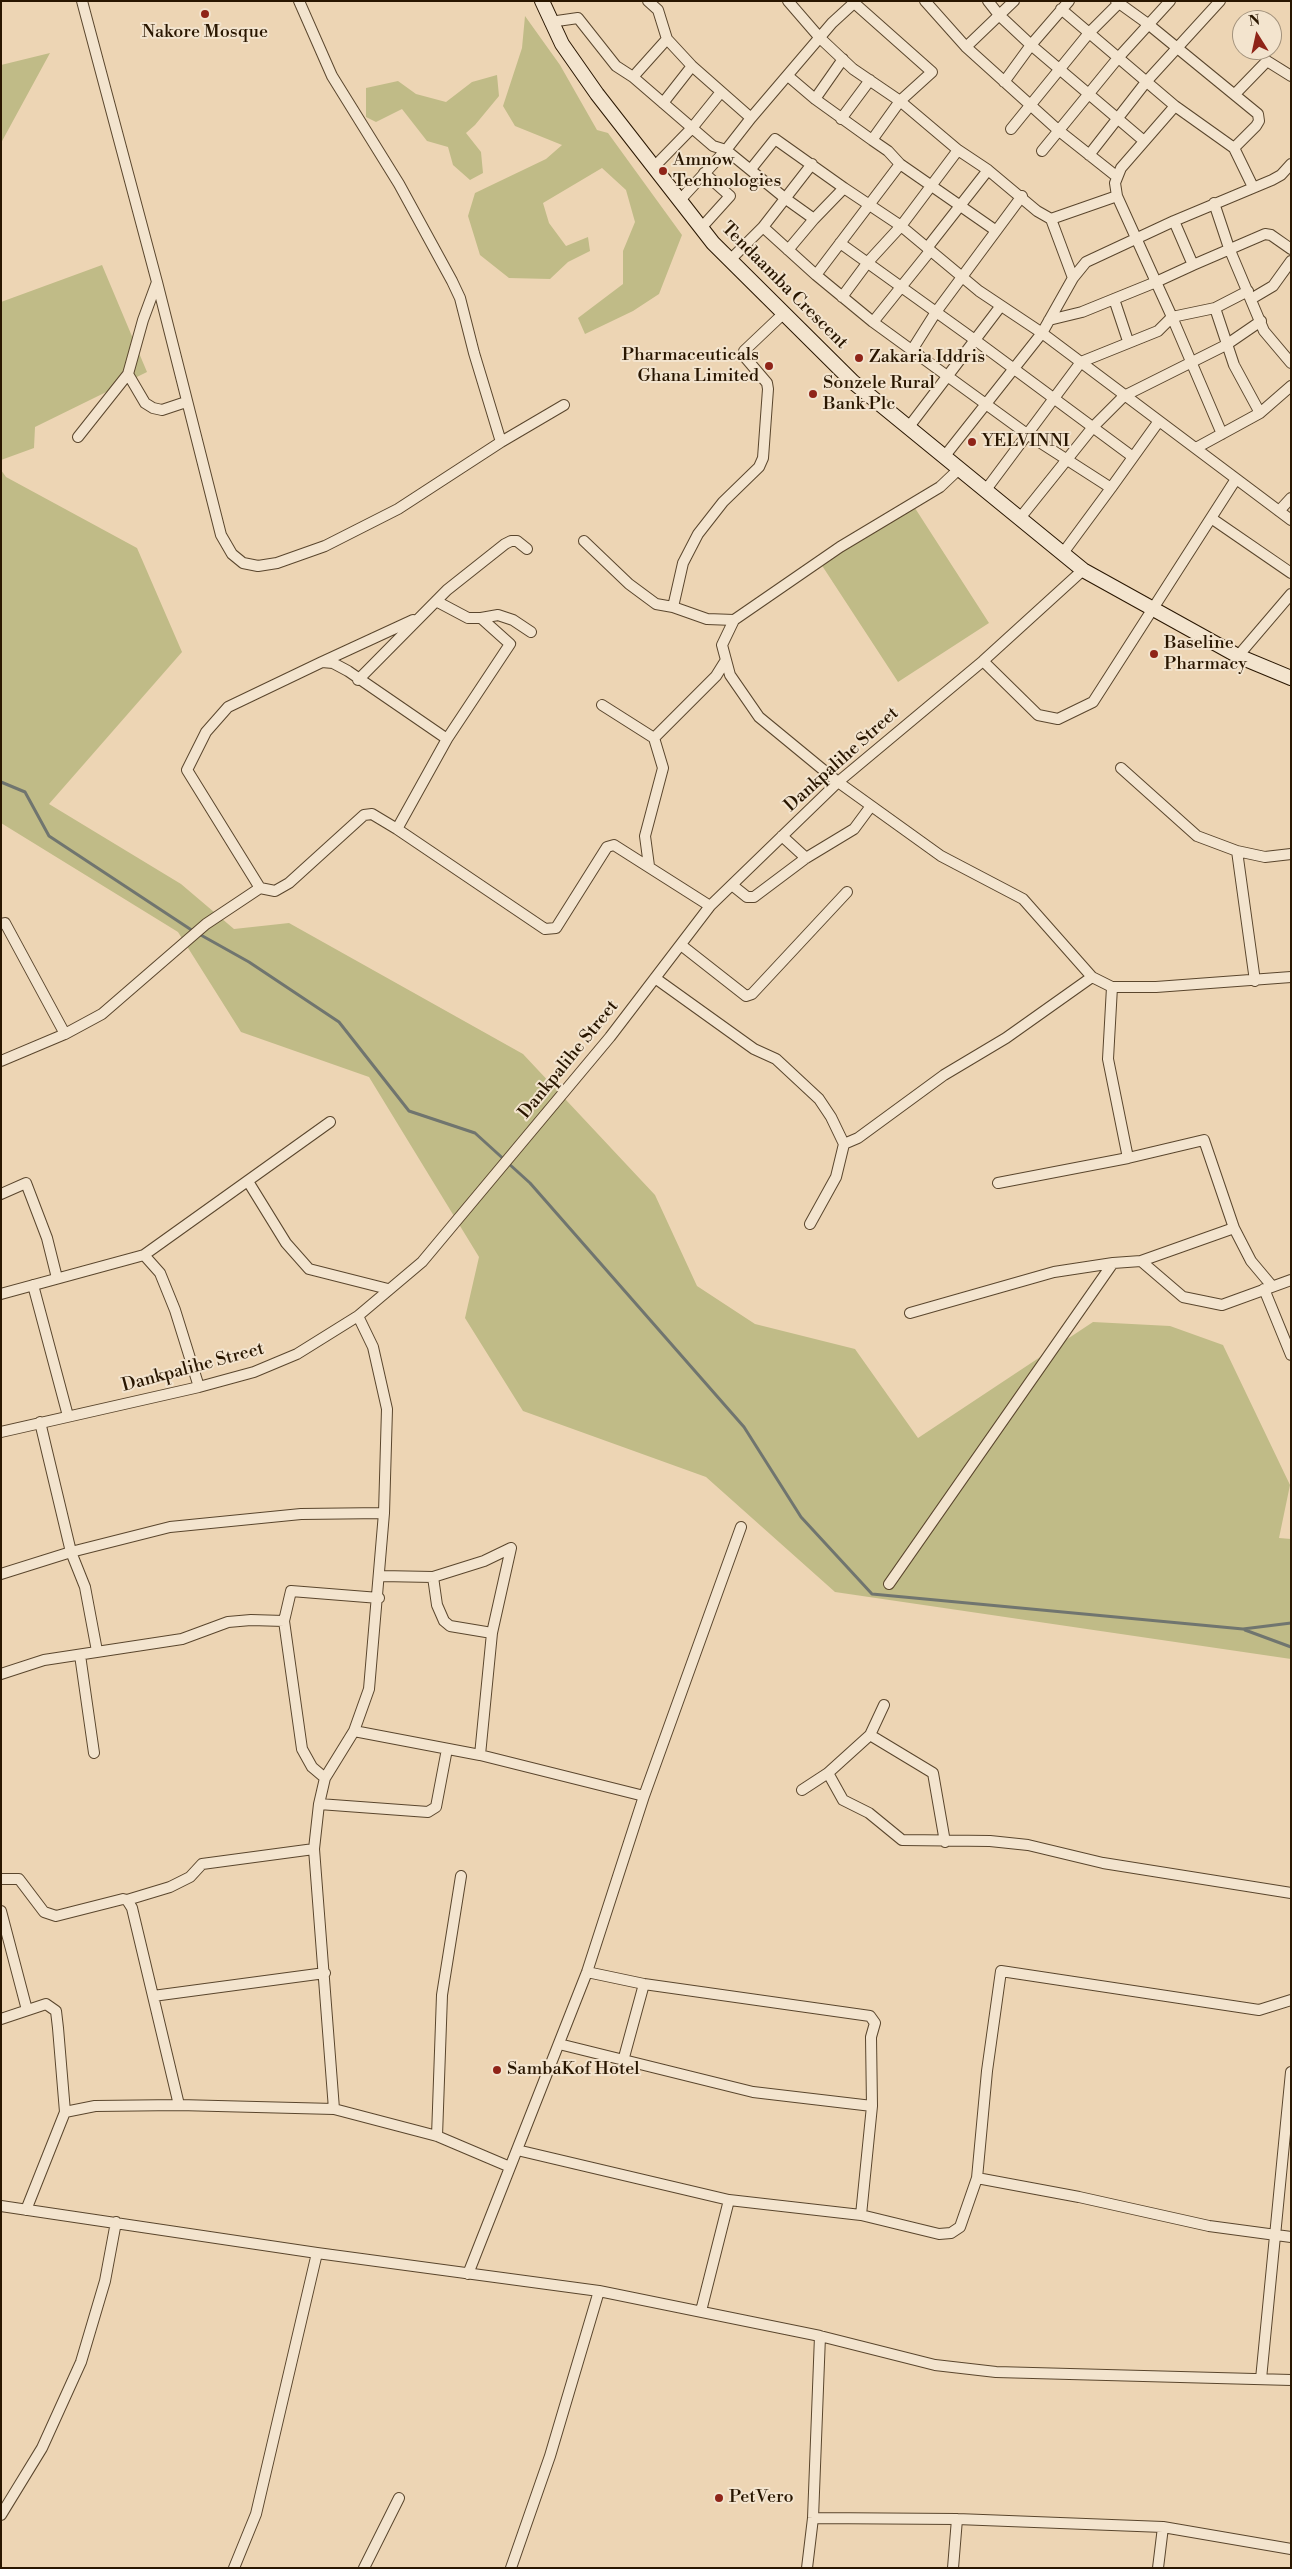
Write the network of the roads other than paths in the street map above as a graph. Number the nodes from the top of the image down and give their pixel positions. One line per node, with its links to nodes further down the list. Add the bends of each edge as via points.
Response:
1 (82, 1): 93 (street)
2 (299, 1): 131 (street, via 332,76 399,184 460,298)
3 (542, 1): 16 (street, Tendaamba Crescent)
4 (648, 1): 20 (street, via 658,10)
5 (788, 1): 19 (street)
6 (925, 1): 22 (street)
7 (988, 1): 15 (street)
8 (1014, 1): 15 (street)
9 (1069, 1): 14 (street)
10 (1170, 1): 17 (street)
11 (1220, 1): 23 (street)
12 (854, 2): 19 (street); 38 (street, via 932,72)
13 (1119, 2): 17 (street); 18 (street)
14 (1061, 9): 18 (street); 21 (street)
15 (999, 16): 21 (street); 22 (street)
16 (550, 22): 30 (street, via 578,18 616,66); 58 (street, Tendaamba Crescent, via 597,94)
17 (1148, 24): 23 (street); 24 (street)
18 (1089, 33): 24 (street); 27 (street)
19 (820, 38): 25 (street); 28 (street)
20 (668, 39): 26 (street); 30 (street)
21 (1031, 45): 27 (street); 32 (street)
22 (966, 47): 32 (street)
23 (1178, 49): 33 (street); 36 (street)
24 (1118, 58): 33 (street); 35 (street)
25 (843, 59): 31 (street); 37 (street)
26 (692, 66): 34 (street); 39 (street)
27 (1060, 71): 35 (street); 40 (street)
28 (788, 76): 37 (street); 43 (street)
29 (1291, 76): 36 (street, via 1267,61)
30 (633, 77): 39 (street)
31 (870, 80): 38 (street); 44 (street)
32 (1004, 82): 40 (street)
33 (1146, 82): 41 (street); 42 (street)
34 (721, 92): 43 (street); 45 (street)
35 (1088, 94): 42 (street); 47 (street)
36 (1235, 94): 50 (street, via 1258,114 1259,122)
37 (815, 99): 44 (street)
38 (900, 101): 48 (street); 52 (street)
39 (663, 103): 45 (street)
40 (1030, 105): 46 (street); 47 (street)
41 (1175, 106): 49 (street); 50 (street)
42 (1116, 117): 49 (street); 54 (street)
43 (751, 118): 51 (street)
44 (841, 119): 48 (street)
45 (692, 128): 51 (street, via 713,146); 58 (street)
46 (1011, 129)
47 (1058, 130): 53 (street); 54 (street)
48 (872, 140): 56 (street)
49 (1144, 141): 62 (street)
50 (1234, 148): 64 (street)
51 (726, 150): 59 (street); 61 (street)
52 (958, 150): 60 (street); 63 (street)
53 (1042, 151)
54 (1089, 155): 62 (street)
55 (812, 164): 59 (street, via 776,139); 65 (street); 69 (street)
56 (900, 164): 63 (street); 72 (street)
57 (1291, 164): 64 (street, via 1281,175)
58 (654, 167): 68 (street, Tendaamba Crescent)
59 (750, 169): 69 (street)
60 (988, 170): 66 (street); 70 (street)
61 (704, 173): 68 (street); 78 (street, via 730,196)
62 (1116, 176): 67 (street)
63 (932, 185): 70 (street); 77 (street)
64 (1252, 187): 71 (street)
65 (844, 188): 72 (street); 73 (street)
66 (1022, 196): 74 (street); 79 (street)
67 (1117, 196): 74 (street); 80 (street)
68 (680, 198): 78 (street, Tendaamba Crescent)
69 (786, 199): 73 (street); 76 (street)
70 (961, 204): 79 (street); 85 (street)
71 (1214, 204): 75 (street); 82 (street)
72 (869, 205): 77 (street); 81 (street)
73 (814, 219): 84 (street)
74 (1050, 219): 92 (street)
75 (1174, 221): 80 (street); 89 (street)
76 (763, 226): 84 (street); 86 (street)
77 (901, 226): 85 (street); 88 (street)
78 (702, 228): 86 (street, Tendaamba Crescent)
79 (995, 230): 91 (street)
80 (1137, 238): 92 (street, via 1086,262); 94 (street)
81 (840, 243): 88 (street); 90 (street)
82 (1229, 248): 83 (street, via 1268,234); 89 (street); 96 (street)
83 (1291, 249)
84 (788, 250): 90 (street)
85 (928, 250): 91 (street); 95 (street)
86 (730, 260): 102 (street, Tendaamba Crescent)
87 (1291, 261): 96 (street, via 1273,286)
88 (868, 262): 95 (street); 97 (street)
89 (1194, 265): 94 (street)
90 (816, 275): 97 (street)
91 (962, 276): 99 (street); 101 (street)
92 (1073, 278): 104 (street)
93 (157, 282): 116 (street); 121 (street)
94 (1156, 282): 98 (street); 103 (street)
95 (901, 286): 101 (street); 106 (street)
96 (1250, 295): 100 (street); 105 (street)
97 (842, 297): 106 (street)
98 (1114, 299): 104 (street, via 1082,312); 109 (street)
99 (1000, 307): 107 (street); 108 (street)
100 (1215, 308): 103 (street); 110 (street)
101 (936, 312): 108 (street); 111 (street)
102 (783, 314): 127 (street, Tendaamba Crescent, via 853,382); 152 (street, via 744,351 744,356 767,383 763,458 759,467 723,502 698,534 683,563)
103 (1172, 317): 109 (street, via 1158,331); 113 (street)
104 (1049, 320): 107 (street)
105 (1261, 321): 110 (street); 114 (street, via 1271,342)
106 (873, 322): 111 (street)
107 (1042, 333): 112 (street); 115 (street)
108 (975, 340): 115 (street); 117 (street)
109 (1128, 341): 112 (street)
110 (1226, 345): 113 (street); 124 (street)
111 (912, 350): 117 (street)
112 (1081, 362): 119 (street); 120 (street)
113 (1191, 363): 119 (street); 129 (street)
114 (1291, 363)
115 (1014, 368): 120 (street); 122 (street)
116 (128, 374): 121 (street, via 146,403 153,408 162,410); 130 (street)
117 (948, 376): 122 (street); 127 (street)
118 (1291, 386): 124 (street)
119 (1124, 396): 125 (street); 126 (street)
120 (1054, 398): 126 (street); 128 (street)
121 (186, 402): 131 (street, via 221,535 232,554 243,563 258,566 277,563 325,546 359,530 426,492)
122 (986, 404): 128 (street); 133 (street)
123 (564, 405): 131 (street)
124 (1260, 413): 129 (street)
125 (1159, 421): 132 (street); 134 (street)
126 (1094, 427): 134 (street); 135 (street)
127 (908, 428): 133 (street, Tendaamba Crescent)
128 (1027, 434): 135 (street); 139 (street)
129 (1222, 434): 132 (street)
130 (78, 437)
131 (501, 442)
132 (1196, 448): 137 (street)
133 (944, 457): 136 (street, Tendaamba Crescent)
134 (1133, 458): 138 (street)
135 (1068, 459): 138 (street); 142 (street)
136 (959, 469): 139 (street, Tendaamba Crescent); 156 (street, via 940,486 840,547)
137 (1236, 479): 141 (street); 143 (street)
138 (1111, 488): 147 (street)
139 (984, 490): 142 (street, Tendaamba Crescent)
140 (1291, 498): 141 (street)
141 (1279, 511): 144 (street)
142 (1020, 518): 147 (street, Tendaamba Crescent)
143 (1211, 518): 149 (street); 153 (street)
144 (1291, 520)
145 (584, 541): 152 (street, via 629,584 656,604)
146 (527, 549): 151 (street, via 517,542 505,544)
147 (1063, 553): 148 (street, Tendaamba Crescent)
148 (1083, 570): 153 (street, Tendaamba Crescent); 160 (street, Dankpalihe Street)
149 (1291, 573)
150 (1291, 594): 158 (street)
151 (436, 601): 154 (street); 155 (street, via 468,618)
152 (673, 607): 156 (street, via 707,619)
153 (1154, 608): 158 (street, Tendaamba Crescent); 160 (street, via 1093,702 1058,719 1038,715)
154 (421, 617): 161 (street); 163 (street)
155 (481, 618): 157 (street, via 498,615); 166 (street, via 510,644)
156 (734, 620): 159 (street, via 722,645)
157 (531, 632)
158 (1238, 656): 162 (street, Tendaamba Crescent)
159 (726, 660): 165 (street, via 716,676); 168 (street, via 730,675 759,717)
160 (983, 661): 168 (street, Dankpalihe Street)
161 (322, 662): 163 (street, via 348,670); 177 (street, via 228,706 206,732 187,770)
162 (1289, 674)
163 (358, 680): 166 (street)
164 (602, 705): 165 (street)
165 (654, 738): 175 (street, via 663,768 645,836)
166 (447, 740): 170 (street)
167 (1121, 768): 172 (street, via 1197,836)
168 (838, 782): 169 (street); 171 (street, Dankpalihe Street)
169 (870, 806): 174 (street, via 854,829); 182 (street, via 941,856 1023,900)
170 (397, 829): 175 (street, via 545,930 556,928 607,847 614,845); 177 (street, via 372,814 364,815 289,883 275,891)
171 (782, 836): 174 (street); 176 (street, Dankpalihe Street)
172 (1237, 851): 173 (street, via 1265,858); 185 (street)
173 (1291, 854)
174 (806, 858): 176 (street, via 754,897 747,897)
175 (649, 866): 179 (street)
176 (732, 885): 179 (street, Dankpalihe Street)
177 (260, 888): 187 (street, via 206,924 102,1014)
178 (848, 892): 181 (street, via 752,994 746,996)
179 (710, 906): 181 (street, Dankpalihe Street)
180 (1, 924): 187 (street, via 5,923)
181 (681, 945): 183 (street, Dankpalihe Street)
182 (1092, 977): 186 (street); 190 (street, via 1006,1038 944,1075 858,1138)
183 (656, 978): 190 (street, via 754,1049 776,1059 819,1099); 204 (street, Dankpalihe Street, via 428,1255)
184 (1291, 978): 185 (street)
185 (1255, 981): 186 (street)
186 (1112, 987): 191 (street, via 1108,1059)
187 (65, 1034): 188 (street)
188 (1, 1061)
189 (330, 1122): 192 (street)
190 (844, 1144): 195 (street, via 836,1177)
191 (1128, 1158): 193 (street); 196 (street, via 1204,1140)
192 (249, 1183): 197 (street); 204 (street, via 286,1243 309,1269)
193 (998, 1183)
194 (1, 1194): 200 (street, via 26,1183 47,1238)
195 (810, 1224)
196 (1234, 1228): 198 (street); 203 (street)
197 (144, 1255): 200 (street); 209 (street, via 163,1280)
198 (1141, 1261): 199 (street); 203 (street, via 1183,1297 1222,1305)
199 (1113, 1262): 206 (street, via 1054,1272); 219 (street)
200 (57, 1278): 202 (street)
201 (1291, 1280): 203 (street)
202 (33, 1285): 205 (street); 210 (street)
203 (1268, 1288): 208 (street)
204 (388, 1289): 207 (street, Dankpalihe Street)
205 (1, 1294)
206 (910, 1312)
207 (358, 1316): 209 (street, Dankpalihe Street, via 297,1354 254,1372); 213 (street, via 373,1347 387,1409)
208 (1291, 1355)
209 (199, 1387): 210 (street, Dankpalihe Street)
210 (68, 1416): 211 (street, Dankpalihe Street)
211 (40, 1422): 212 (street, Dankpalihe Street); 215 (street)
212 (1, 1432)
213 (384, 1513): 215 (street, via 302,1514 170,1527); 217 (street)
214 (741, 1527): 235 (street)
215 (71, 1552): 216 (street); 223 (street, via 85,1587)
216 (1, 1574)
217 (381, 1576): 218 (street); 220 (street)
218 (433, 1577): 222 (street, via 444,1621 450,1626); 222 (street, via 484,1561 511,1548)
219 (889, 1584)
220 (378, 1598): 221 (street, via 291,1591); 227 (street, via 369,1689)
221 (284, 1621): 223 (street, via 228,1622 182,1639); 233 (street, via 302,1749 312,1767)
222 (492, 1633): 231 (street)
223 (97, 1651): 224 (street)
224 (80, 1655): 225 (street, via 44,1660); 230 (street)
225 (1, 1674)
226 (884, 1705): 228 (street)
227 (354, 1731): 229 (street); 233 (street)
228 (870, 1736): 232 (street); 237 (street, via 933,1772)
229 (447, 1749): 231 (street); 236 (street, via 436,1807 428,1812)
230 (94, 1752)
231 (480, 1755): 235 (street)
232 (828, 1773): 234 (street); 237 (street, via 843,1800 869,1813 902,1840)
233 (325, 1778): 236 (street)
234 (802, 1790)
235 (644, 1796): 244 (street)
236 (319, 1804): 238 (street)
237 (945, 1842): 241 (street, via 990,1841 1028,1845 1103,1863)
238 (314, 1849): 242 (street, via 202,1864 190,1876 170,1887); 245 (street)
239 (461, 1876): 258 (street, via 442,1995)
240 (1, 1879): 242 (street, via 19,1878 44,1912 56,1916)
241 (1291, 1893)
242 (127, 1900): 247 (street, via 132,1908)
243 (1, 1911): 249 (street)
244 (587, 1972): 246 (street); 251 (street)
245 (325, 1973): 247 (street); 256 (street)
246 (644, 1984): 252 (street); 255 (street, via 870,2016 875,2023 871,2037)
247 (153, 1996): 254 (street)
248 (1291, 2000): 261 (street, via 1259,2010 1001,1971)
249 (27, 2010): 250 (street); 257 (street, via 46,2004 56,2011)
250 (1, 2019)
251 (559, 2044): 252 (street); 259 (street)
252 (623, 2061): 255 (street, via 753,2092)
253 (1291, 2072): 267 (street)
254 (179, 2105): 256 (street); 257 (street, via 95,2106)
255 (872, 2106): 265 (street)
256 (334, 2109): 258 (street)
257 (65, 2112): 264 (street)
258 (437, 2136): 260 (street)
259 (517, 2150): 260 (street); 262 (street)
260 (510, 2167): 270 (street)
261 (977, 2178): 265 (street, via 960,2227 951,2233 939,2234); 267 (street, via 1209,2226)
262 (729, 2200): 265 (street); 272 (street)
263 (1, 2206): 264 (street)
264 (26, 2210): 266 (street)
265 (861, 2215)
266 (116, 2222): 269 (street); 277 (street, via 105,2281 80,2362 42,2448)
267 (1275, 2236): 268 (street); 274 (street)
268 (1291, 2237)
269 (317, 2253): 270 (street); 282 (street, via 256,2514)
270 (468, 2274): 271 (street)
271 (599, 2292): 272 (street); 284 (street, via 550,2456)
272 (702, 2311): 273 (street)
273 (820, 2336): 274 (street, via 935,2365 996,2372); 278 (street)
274 (1261, 2379): 275 (street)
275 (1291, 2380)
276 (399, 2498): 283 (street)
277 (1, 2515)
278 (813, 2518): 279 (street); 285 (street)
279 (957, 2519): 280 (street); 286 (street)
280 (1164, 2527): 281 (street); 287 (street)
281 (1291, 2549)
282 (234, 2568)
283 (364, 2568)
284 (511, 2568)
285 (807, 2568)
286 (953, 2568)
287 (1158, 2568)

